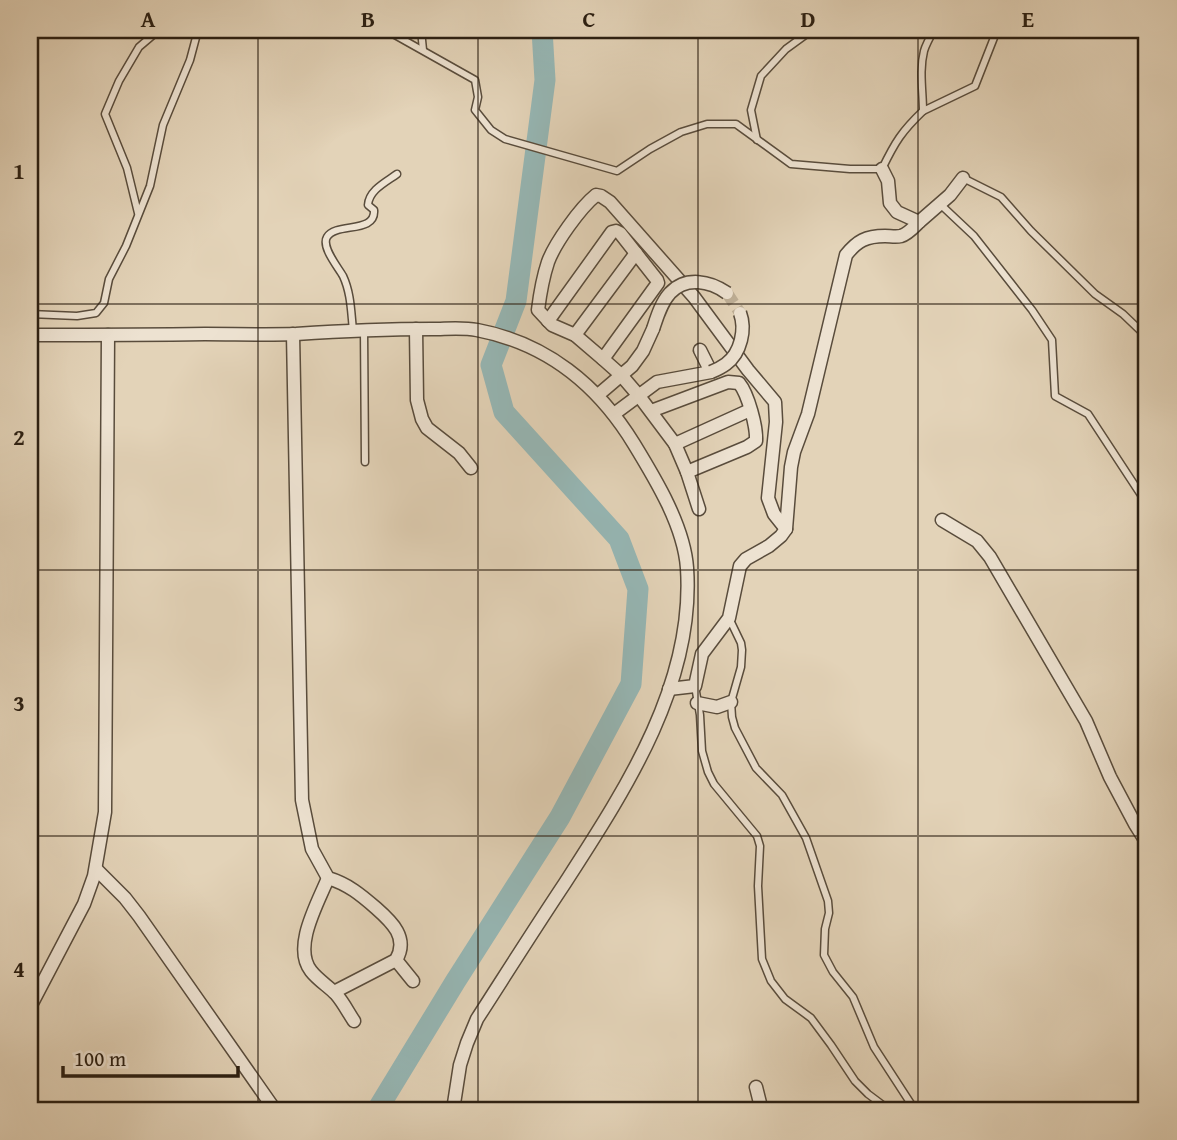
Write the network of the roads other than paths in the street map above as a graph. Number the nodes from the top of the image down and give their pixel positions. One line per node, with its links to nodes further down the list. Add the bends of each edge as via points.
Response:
1 (159, 30): 15 (lane, via 139,47 105,114 127,168)
2 (198, 30): 15 (lane, via 163,125 150,186)
3 (386, 30): 8 (lane)
4 (421, 30): 8 (lane)
5 (809, 30): 10 (lane, via 761,76 751,110)
6 (934, 30): 9 (lane, via 921,70)
7 (997, 30): 9 (lane, via 975,86)
8 (423, 50): 10 (lane, via 475,80 475,110 491,130 527,146 617,171 681,132 707,124 736,124)
9 (923, 111): 11 (lane, via 903,130)
10 (757, 140): 11 (lane, via 791,164)
11 (883, 169): 16 (street, via 890,203 897,212)
12 (397, 174): 23 (lane, via 368,199 375,215 372,220 326,238 349,291)
13 (963, 178): 14 (street); 28 (lane, via 1001,198 1095,294)
14 (940, 204): 16 (street); 42 (lane, via 974,236 1032,310 1052,340 1055,396 1088,414)
15 (138, 215): 20 (lane, via 96,313)
16 (919, 222): 45 (street, via 900,237 862,240 846,255 808,414 794,452)
17 (636, 253): 21 (street, via 620,233 612,232); 27 (street); 30 (street, via 658,283)
18 (727, 293): 32 (street, bridge, via 706,282 687,283 671,292 643,351)
19 (740, 313): 31 (street, bridge, via 739,348 728,363)
20 (30, 314)
21 (548, 321): 27 (street); 45 (street, via 538,310 548,261 587,202 601,196 694,297 775,402 768,498)
22 (416, 329): 23 (street); 33 (street, via 473,329 511,338 568,369); 40 (street, via 417,400 422,419)
23 (358, 330): 24 (street); 39 (lane)
24 (293, 334): 26 (street); 53 (street, via 302,800 312,849)
25 (30, 335): 26 (street)
26 (108, 335): 52 (street, via 105,812)
27 (575, 335): 30 (street)
28 (1147, 337)
29 (700, 350): 31 (street)
30 (603, 359): 32 (street)
31 (711, 372): 34 (street, via 657,382)
32 (621, 375): 33 (street); 34 (street)
33 (598, 395): 37 (street)
34 (639, 396): 36 (street); 37 (street)
35 (750, 410): 36 (street, via 742,386 734,381); 38 (street); 41 (street, via 756,433 753,444)
36 (651, 411): 38 (street)
37 (614, 414): 48 (street, via 665,499 687,567 684,630)
38 (675, 444): 41 (street)
39 (365, 462)
40 (471, 468)
41 (688, 472): 43 (street)
42 (1147, 504)
43 (699, 509)
44 (942, 520): 51 (street, via 977,541 990,556 1086,720 1110,777)
45 (786, 529): 46 (street, via 740,566)
46 (729, 618): 47 (street, via 702,654); 50 (lane, via 742,650)
47 (695, 686): 48 (street); 49 (lane)
48 (669, 689): 61 (street, via 607,817 477,1019 460,1065)
49 (697, 702): 50 (street, via 716,707); 63 (lane, via 708,772 760,846 762,959 771,981 785,999 811,1018 855,1081)
50 (731, 702): 64 (lane, via 735,728 748,754 782,795 806,838 828,901 824,955 853,997 874,1046)
51 (1147, 843)
52 (96, 869): 57 (street, via 84,904); 60 (street, via 139,916)
53 (328, 878): 54 (street, via 358,892 391,922 402,945); 56 (street, via 306,935 304,954 309,969)
54 (396, 960): 55 (street); 56 (street)
55 (413, 981)
56 (334, 992): 58 (street)
57 (30, 1007)
58 (354, 1021)
59 (756, 1087): 62 (street)
60 (275, 1110)
61 (453, 1110)
62 (760, 1110)
63 (895, 1110)
64 (915, 1110)

